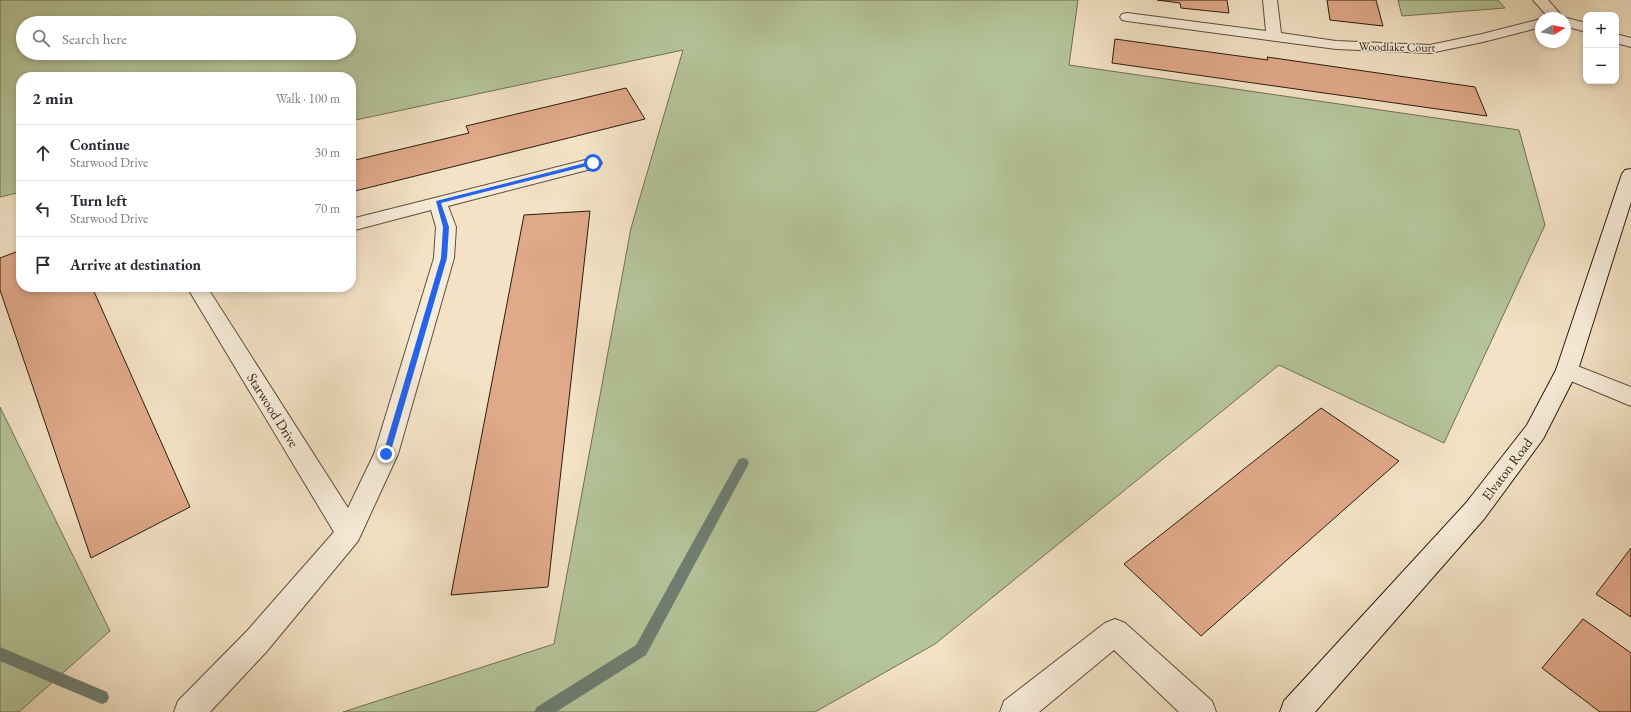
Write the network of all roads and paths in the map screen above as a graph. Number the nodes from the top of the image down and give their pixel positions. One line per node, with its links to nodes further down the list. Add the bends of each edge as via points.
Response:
1 (1270, 0): 12 (street)
2 (1540, 0): 3 (street)
3 (1551, 12)
4 (1127, 17): 12 (street, Woodlake Court)
5 (1571, 21): 7 (street)
6 (1571, 22): 9 (street)
7 (1583, 22)
8 (1535, 25): 12 (street, Woodlake Court, via 1430,49 1351,46)
9 (1583, 27)
10 (1619, 27): 11 (street)
11 (1631, 30)
12 (1274, 37)
13 (1619, 39): 14 (street)
14 (1631, 43)
15 (593, 163): 17 (street)
16 (1631, 174): 20 (street, Elvaton Road)
17 (438, 202): 18 (street); 22 (street, via 446,227 444,258 386,454)
18 (356, 224)
19 (200, 292): 22 (street, Starwood Drive)
20 (1567, 370): 21 (street); 26 (street, Elvaton Road, via 1535,432 1476,511)
21 (1631, 398)
22 (349, 533): 23 (street, via 257,641)
23 (189, 712)
24 (1015, 712): 25 (street, via 1115,632)
25 (1200, 712)
26 (1295, 712)

